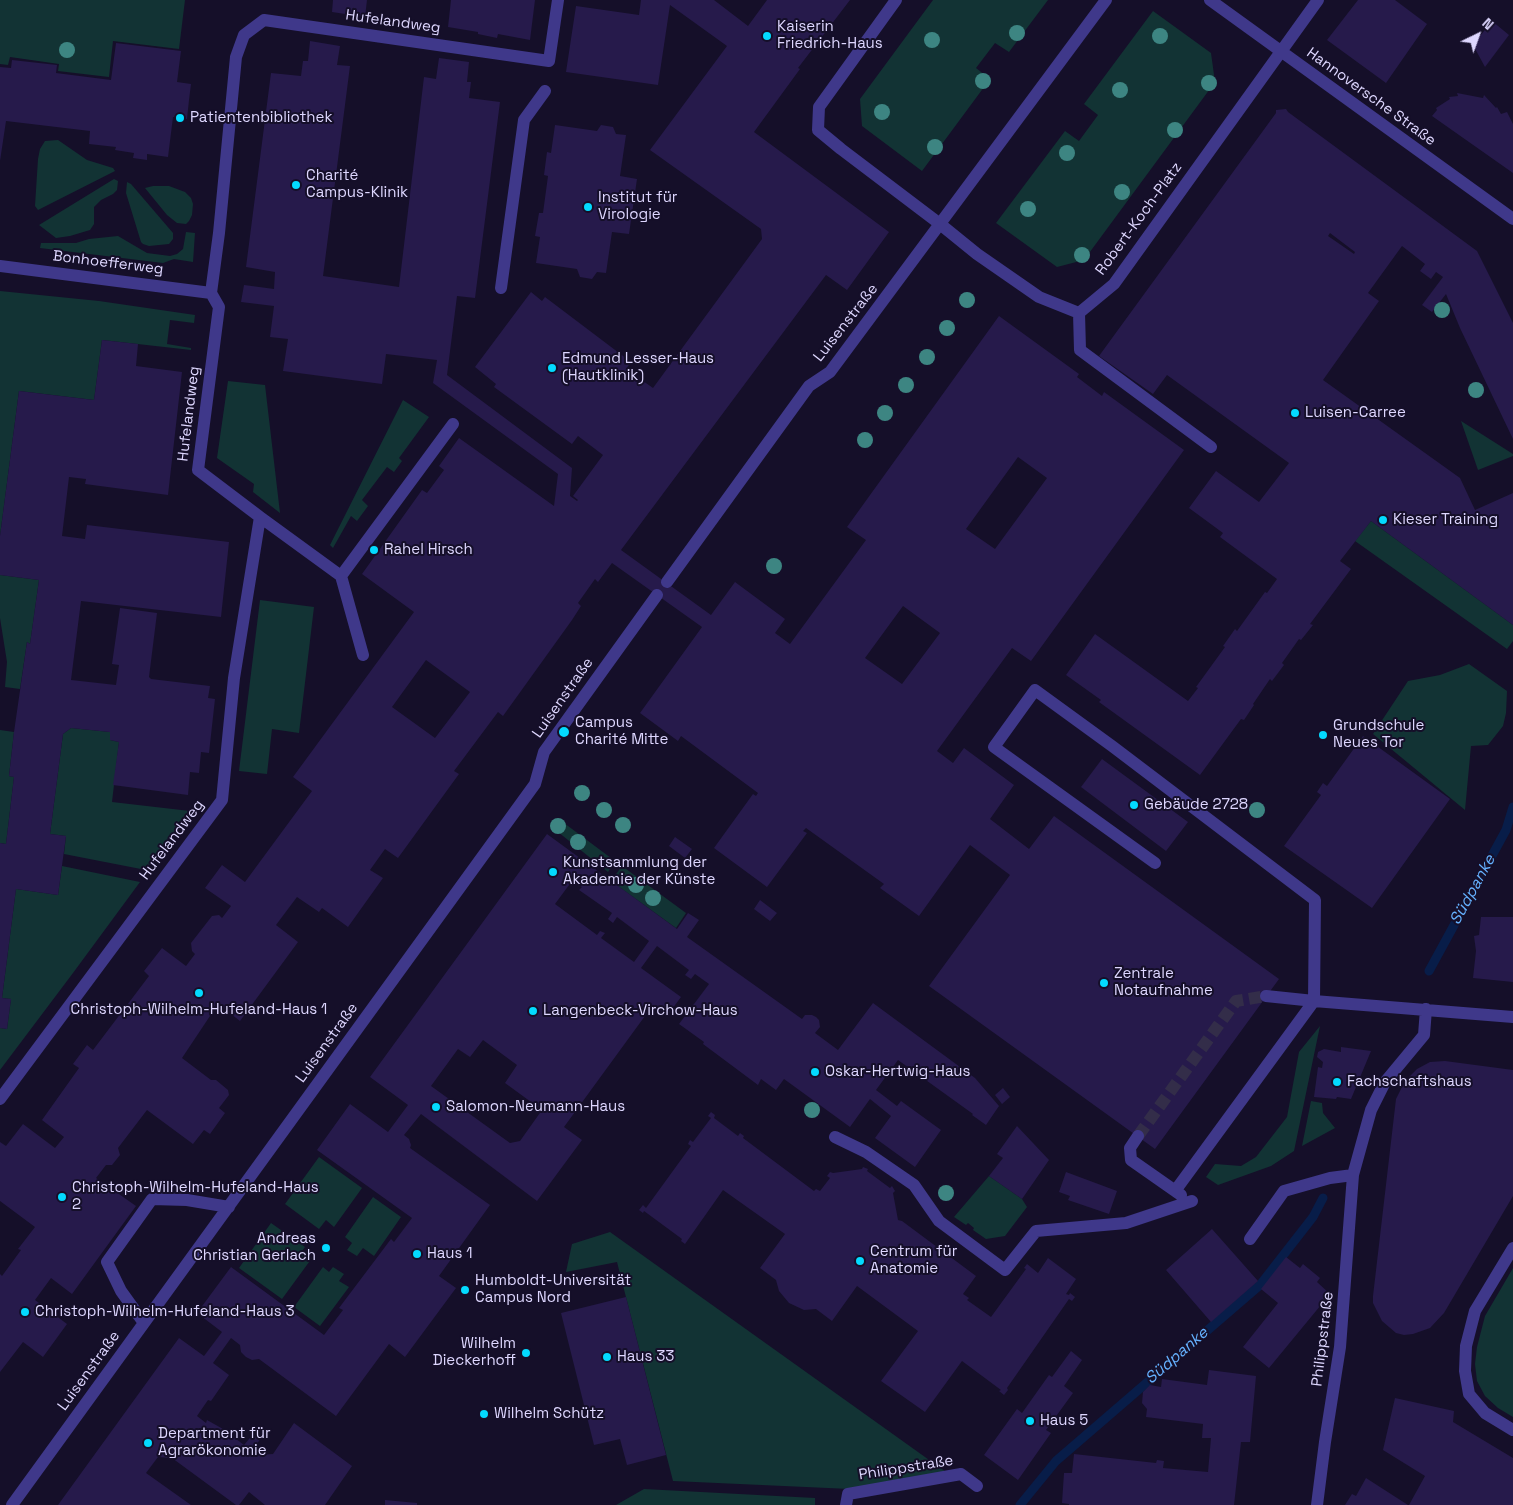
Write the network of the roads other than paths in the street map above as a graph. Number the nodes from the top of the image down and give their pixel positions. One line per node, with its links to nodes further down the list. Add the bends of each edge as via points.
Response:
1 (558, 0): 12 (street, Hufelandweg, via 549,61 264,20 244,35 236,57)
2 (896, 0): 9 (street, via 819,107 818,130)
3 (1106, 0): 9 (street)
4 (1210, 0): 6 (street, Hannoversche Straße)
5 (1318, 0): 6 (street, Robert-Koch-Platz)
6 (1281, 51): 8 (street, Hannoversche Straße); 13 (street, Robert-Koch-Platz, via 1114,284)
7 (544, 91): 11 (street, via 524,120)
8 (1513, 220)
9 (940, 224): 13 (street, via 1038,297); 18 (street, Luisenstraße, via 830,372 809,386)
10 (0, 266): 12 (street, Bonhoefferweg)
11 (501, 288)
12 (211, 293): 16 (street, Hufelandweg, via 219,307 198,470)
13 (1079, 313): 15 (street, via 1080,350)
14 (453, 424): 17 (street)
15 (1211, 447)
16 (260, 517): 17 (street); 26 (street, Hufelandweg, via 234,678 222,800)
17 (341, 576): 20 (street)
18 (666, 582)
19 (657, 595): 31 (street, Luisenstraße, via 544,752 535,784)
20 (363, 656)
21 (1155, 862): 23 (street, via 994,747 1035,690 1314,900)
22 (1266, 996): 23 (street)
23 (1314, 1001): 24 (street); 30 (street)
24 (1426, 1009): 25 (street); 29 (street, Philippstraße, via 1424,1034 1384,1082 1372,1110)
25 (1513, 1017)
26 (0, 1099)
27 (1138, 1136): 30 (street, via 1130,1148 1130,1160)
28 (835, 1137): 30 (street, via 866,1152 914,1185 939,1221 1005,1270 1036,1231 1126,1223 1192,1202)
29 (1353, 1175): 32 (street, via 1284,1191); 39 (street, Philippstraße, via 1340,1347)
30 (1175, 1191)
31 (229, 1207): 34 (street, Luisenstraße); 34 (street, via 187,1200 152,1199 107,1262 121,1291)
32 (1250, 1239)
33 (1513, 1248): 35 (street, via 1476,1311 1466,1346 1465,1371 1469,1394 1485,1414)
34 (144, 1323): 37 (street, Luisenstraße)
35 (1513, 1430)
36 (977, 1486): 38 (street, Philippstraße, via 961,1474 848,1494)
37 (12, 1505)
38 (846, 1505)
39 (1317, 1505)

